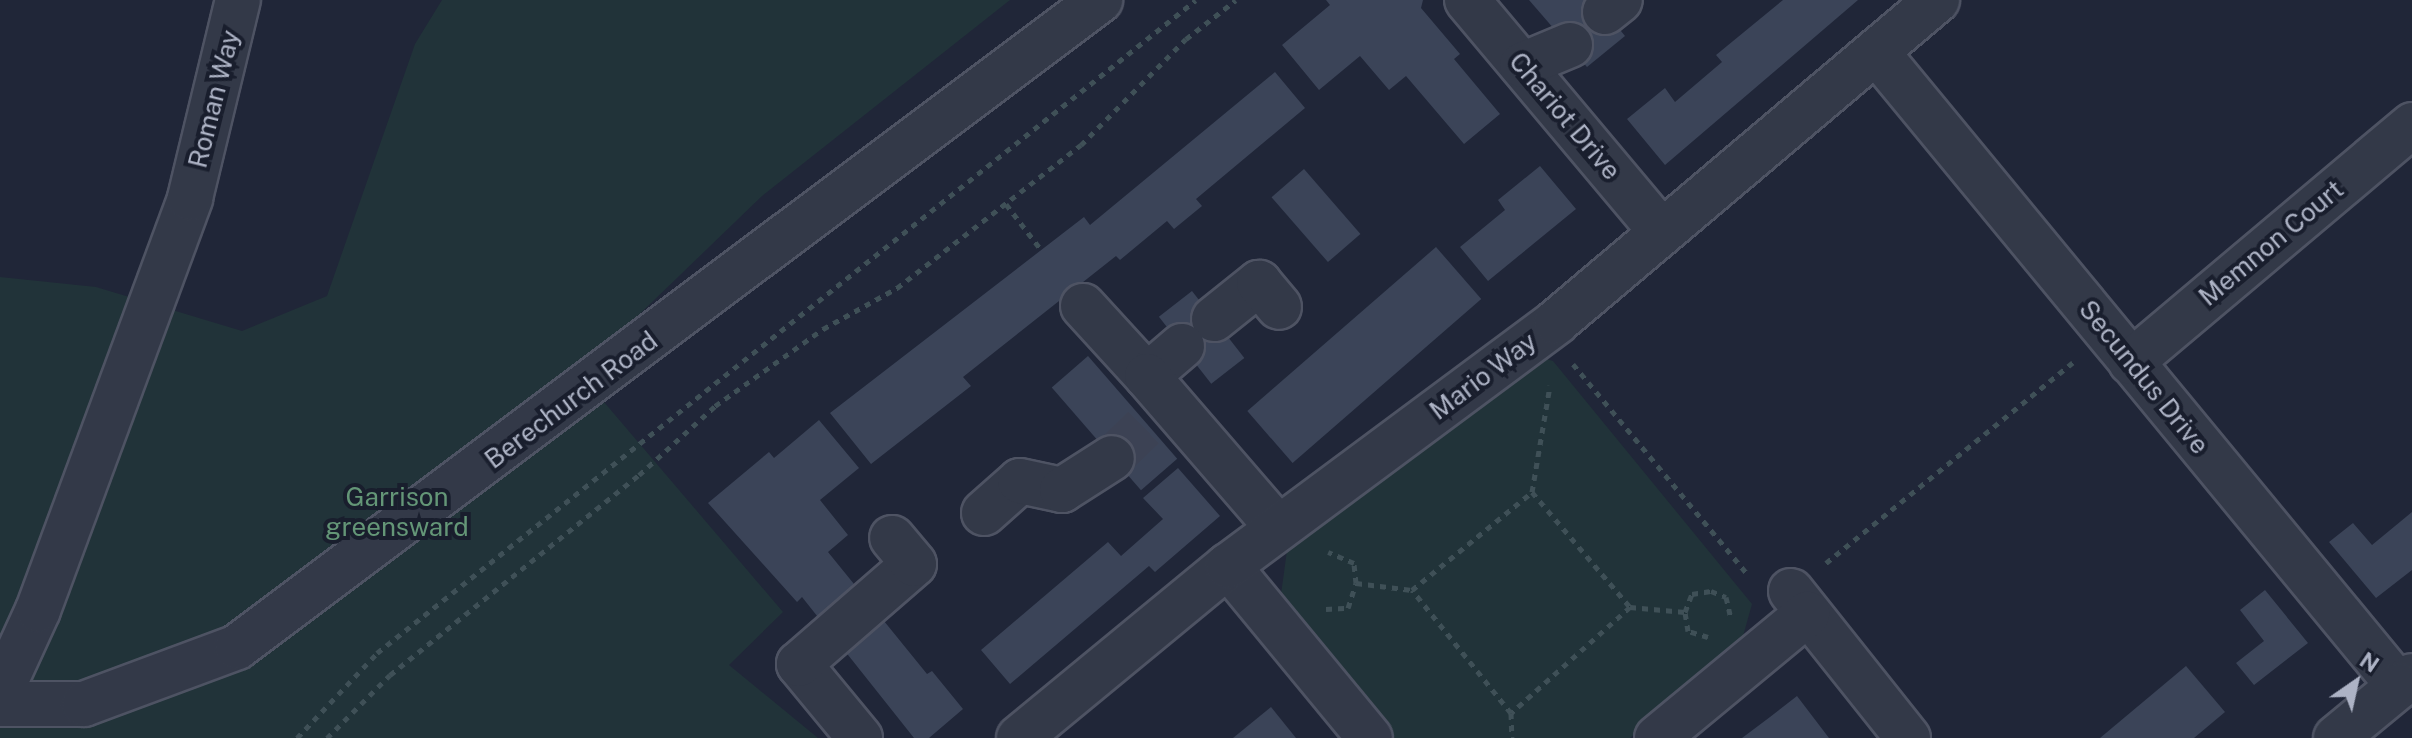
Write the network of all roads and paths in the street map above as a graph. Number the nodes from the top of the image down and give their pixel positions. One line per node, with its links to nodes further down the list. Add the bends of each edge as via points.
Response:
1 (238, 0): 37 (street, Roman Way, via 190,198 38,610)
2 (1100, 0): 38 (street, Berechurch Road, via 237,647 84,704)
3 (1196, 0): 40 (path, via 377,653)
4 (1236, 0): 11 (path, via 1186,39 1081,145)
5 (1467, 0): 9 (street, Chariot Drive)
6 (1937, 0): 8 (street, Mario Way)
7 (1570, 45): 9 (street)
8 (1878, 54): 12 (street, Mario Way); 17 (street, Secundus Drive)
9 (1522, 65): 12 (street, Chariot Drive)
10 (2408, 137): 17 (street, Memnon Court)
11 (1006, 204): 13 (path); 41 (path, via 897,288 823,329 715,406 639,475 390,675)
12 (1662, 232): 16 (street, Mario Way)
13 (1042, 251)
14 (1083, 306): 18 (street)
15 (1279, 307): 18 (street, via 1259,283 1198,332)
16 (1549, 338): 20 (path, via 1546,427); 22 (street, Mario Way); 28 (path, via 1772,604)
17 (2119, 348): 28 (path); 36 (street, Secundus Drive)
18 (1154, 401): 22 (street)
19 (1112, 458): 21 (street, via 1062,490 1020,481)
20 (1532, 492): 27 (path); 29 (path)
21 (984, 513)
22 (1278, 528): 25 (street, Mario Way)
23 (892, 538): 42 (street, via 914,564 799,664)
24 (1318, 551): 26 (path, via 1339,552 1354,563)
25 (1228, 566): 43 (street, Mario Way); 44 (street)
26 (1356, 583): 27 (path); 30 (path, via 1348,608)
27 (1412, 590): 39 (path)
28 (1799, 602): 46 (street); 47 (street)
29 (1630, 607): 31 (path); 39 (path)
30 (1313, 609)
31 (1685, 612): 32 (path, via 1692,594 1711,591 1726,597); 35 (path, via 1688,631)
32 (1730, 618): 33 (path); 34 (path)
33 (1744, 621)
34 (1727, 626)
35 (1716, 635)
36 (2406, 681): 48 (street)
37 (0, 693)
38 (0, 704)
39 (1511, 713): 45 (path)
40 (297, 738)
41 (327, 738)
42 (860, 738)
43 (1019, 738)
44 (1370, 738)
45 (1512, 738)
46 (1657, 738)
47 (1908, 738)
48 (2336, 738)

